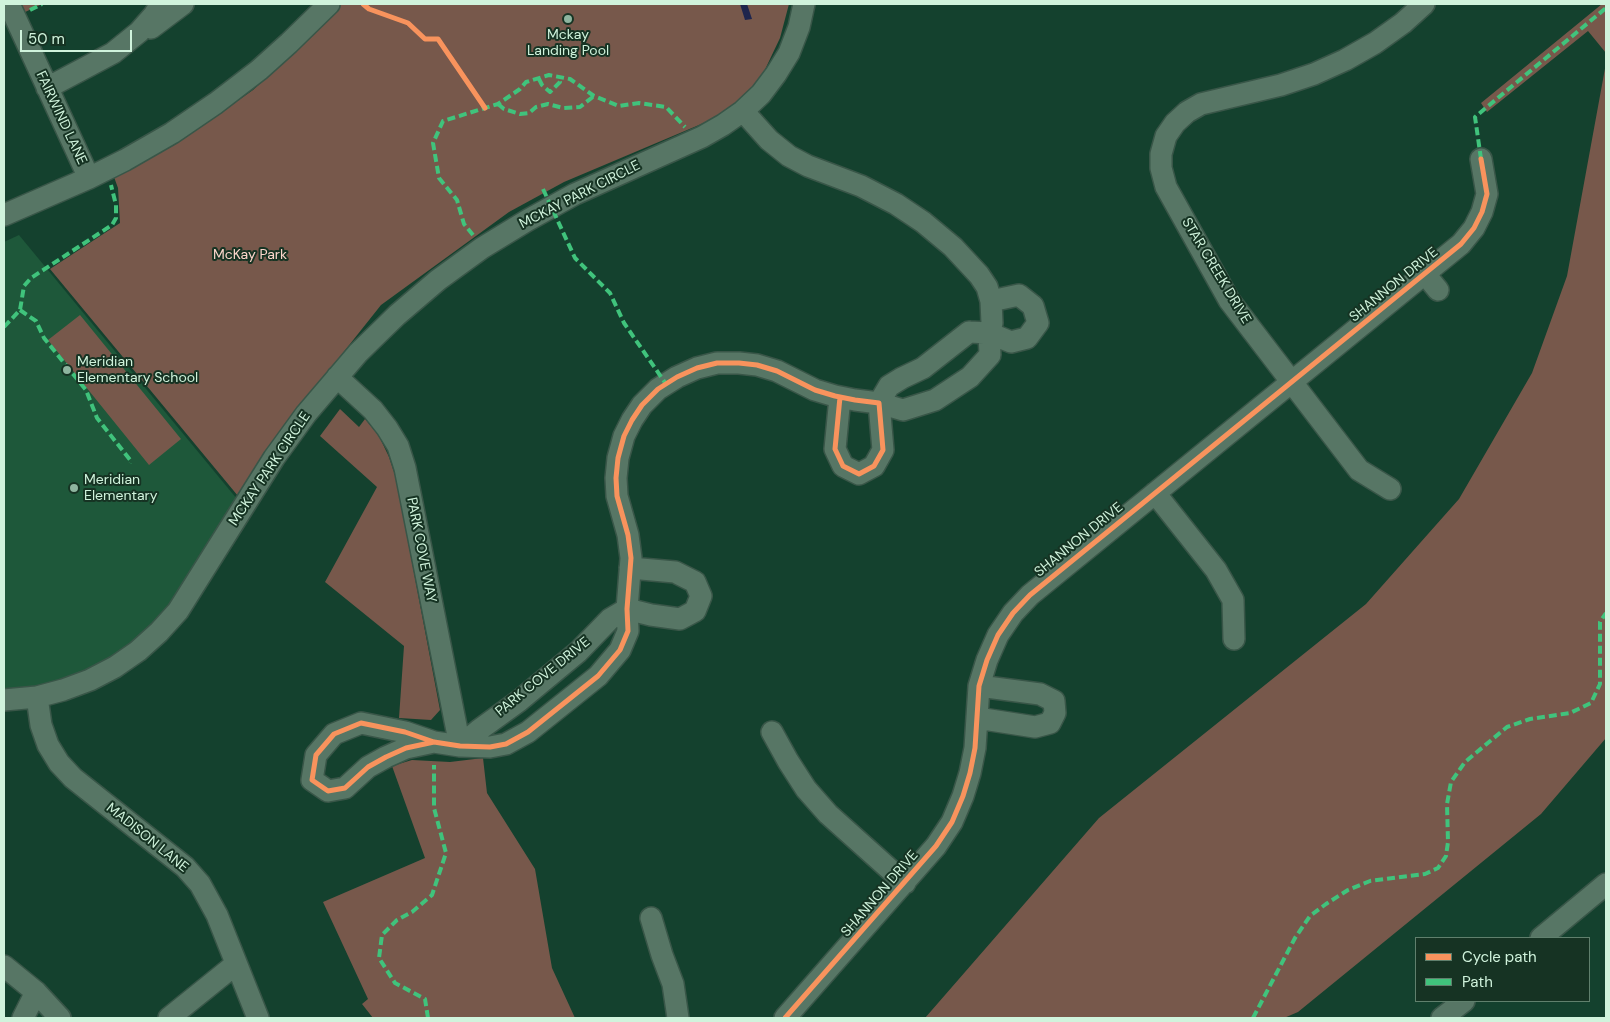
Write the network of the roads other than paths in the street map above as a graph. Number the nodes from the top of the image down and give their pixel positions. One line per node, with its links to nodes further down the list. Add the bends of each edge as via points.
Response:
1 (6, 4): 8 (street, FAIRWIND LANE)
2 (161, 4): 7 (street, via 139,32)
3 (183, 4): 7 (street)
4 (329, 4): 11 (street, via 271,59 216,103 172,133)
5 (804, 4): 9 (street, MCKAY PARK CIRCLE, via 789,53 766,87)
6 (1424, 4): 16 (street, STAR CREEK DRIVE, via 1382,38 1314,74 1201,104 1175,123 1154,153 1166,187 1229,300)
7 (113, 53): 8 (street)
8 (48, 88): 11 (street, FAIRWIND LANE)
9 (744, 111): 13 (street, via 769,140 789,156 861,186 924,222 979,275 987,287); 15 (street, MCKAY PARK CIRCLE, via 702,137 575,194 482,248 397,315)
10 (1482, 159): 16 (street, SHANNON DRIVE, via 1487,194 1478,220 1432,282)
11 (89, 178): 12 (street)
12 (4, 215)
13 (990, 301): 14 (street, via 992,323); 14 (street, via 1019,295 1033,306 1038,323 1027,338 1011,342)
14 (989, 333): 18 (street, via 969,332 923,368 889,386); 18 (street, via 990,355 970,377 934,400 903,410)
15 (336, 377): 25 (street, MCKAY PARK CIRCLE, via 274,458 198,581 159,632 115,667 90,680); 30 (street, PARK COVE WAY, via 373,410 398,446)
16 (1292, 382): 19 (street, STAR CREEK DRIVE, via 1359,470); 20 (street, SHANNON DRIVE)
17 (840, 397): 18 (street); 18 (street, via 835,449 843,466 859,474 874,466 883,450); 21 (street, via 815,390 777,371 740,363 717,363 697,368 658,389 632,420 618,458 617,496 628,535)
18 (879, 403)
19 (1390, 489)
20 (1155, 493): 23 (street, via 1216,570 1233,600); 24 (street, SHANNON DRIVE, via 1030,595 1013,613 998,635)
21 (630, 568): 22 (street); 22 (street, via 675,572 695,582 701,596 695,611 680,618)
22 (627, 609): 30 (street, PARK COVE DRIVE, via 610,619 578,652); 30 (street, via 628,631 620,650 598,676 528,732 506,744)
23 (1234, 639)
24 (979, 686): 27 (street, SHANNON DRIVE); 27 (street, via 1040,694 1054,702 1055,713 1050,722 1035,727)
25 (37, 697): 26 (street, MCKAY PARK CIRCLE); 35 (street, MADISON LANE, via 41,725 59,763 72,778 190,872 211,902)
26 (4, 700)
27 (977, 718): 31 (street, SHANNON DRIVE, via 973,756 963,796 952,822)
28 (772, 732): 31 (street, via 817,802)
29 (434, 742): 29 (street, via 361,723 334,734 316,755 312,780 328,792 345,788 368,767 386,757 406,748); 30 (street)
30 (460, 746)
31 (905, 882): 44 (street, SHANNON DRIVE)
32 (1604, 891): 34 (street)
33 (651, 918): 43 (street, via 673,984)
34 (1542, 937)
35 (236, 964): 41 (street); 42 (street, MADISON LANE)
36 (4, 966): 37 (street)
37 (36, 992): 39 (street); 40 (street)
38 (1463, 1002): 45 (street)
39 (24, 1018)
40 (60, 1018)
41 (169, 1018)
42 (258, 1018)
43 (678, 1018)
44 (785, 1018)
45 (1442, 1018)

